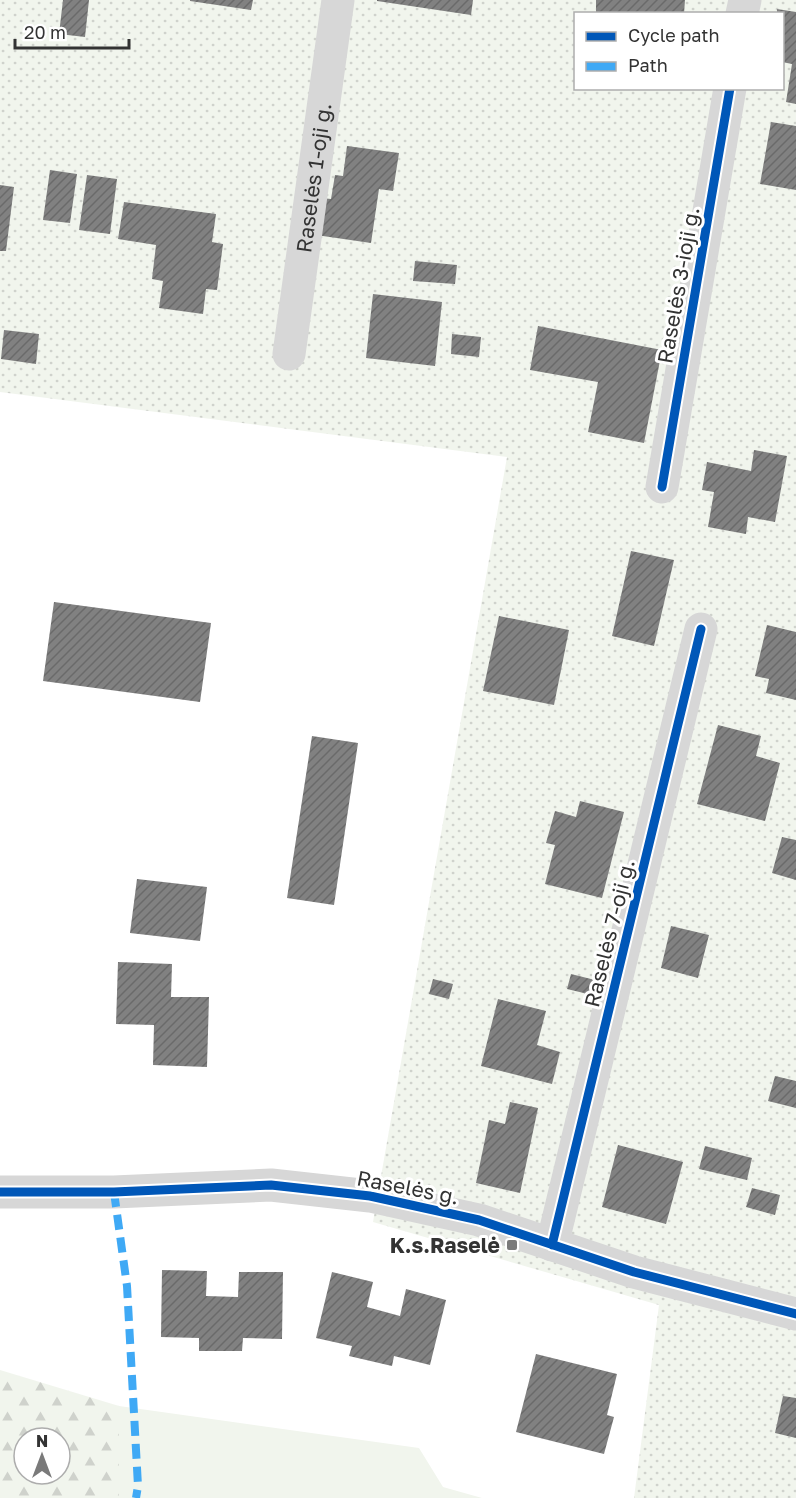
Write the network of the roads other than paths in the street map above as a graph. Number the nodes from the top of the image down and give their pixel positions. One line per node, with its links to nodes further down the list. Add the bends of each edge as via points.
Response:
1 (338, 0): 3 (street, Raselės 1-oji g.)
2 (730, 90): 4 (street, Raselės 3-ioji g.)
3 (289, 354)
4 (662, 487)
5 (701, 629): 7 (street, Raselės 7-oji g.)
6 (0, 1192): 7 (street, Raselės g., via 271,1185 370,1196 479,1220)
7 (552, 1245): 8 (street, Raselės g., via 634,1272)
8 (796, 1314)

